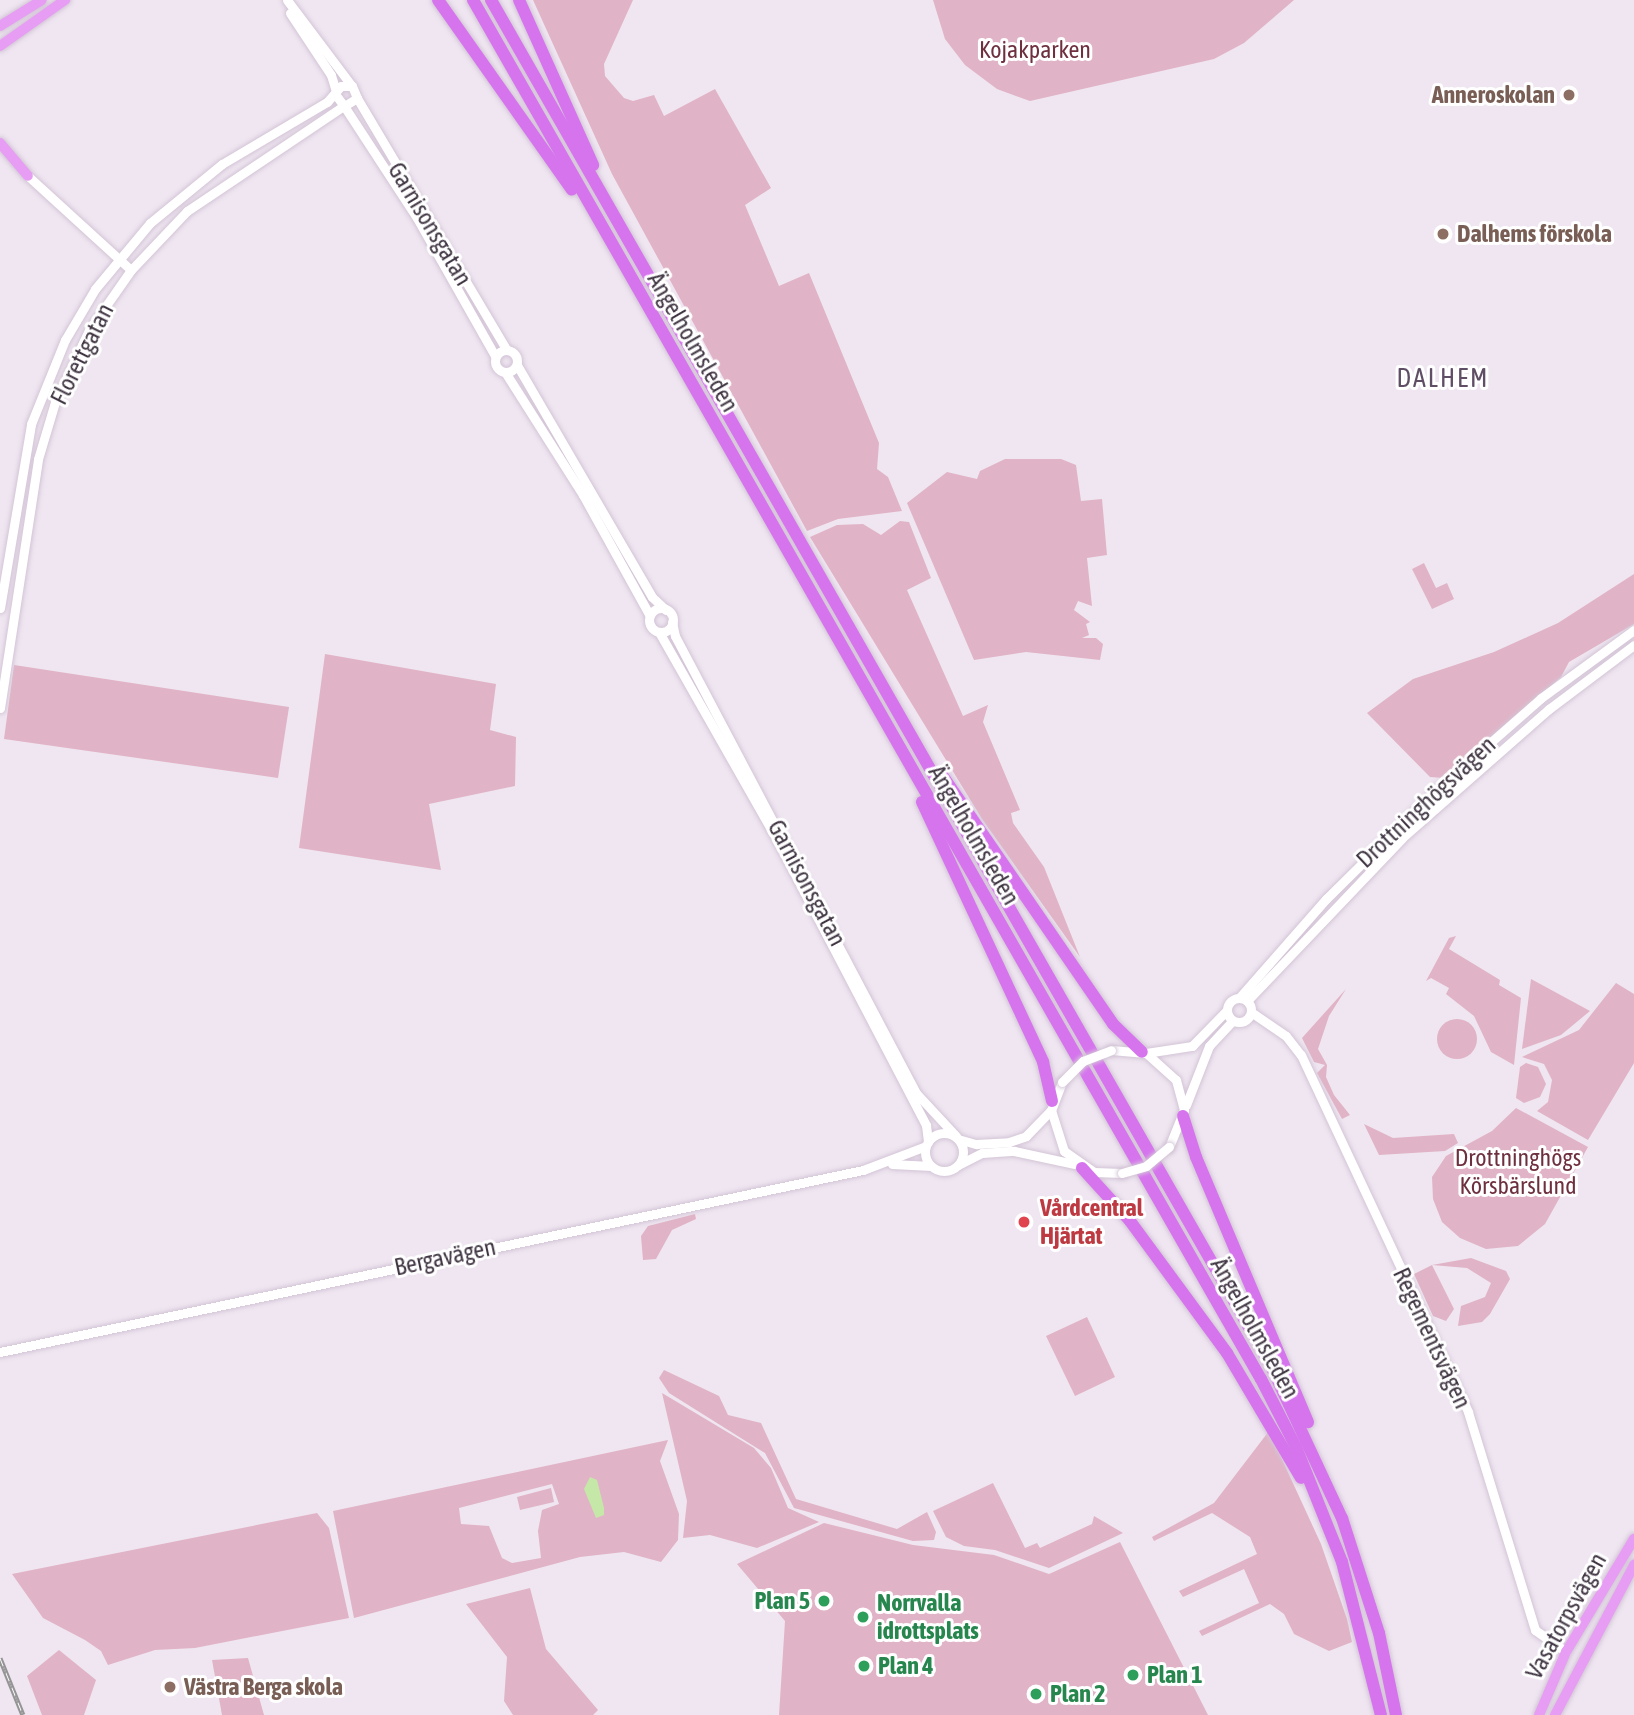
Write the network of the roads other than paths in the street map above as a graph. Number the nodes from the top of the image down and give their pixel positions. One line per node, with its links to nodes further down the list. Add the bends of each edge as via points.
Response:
1 (41, 0): 8 (main road); 9 (main road)
2 (64, 0): 10 (main road); 11 (main road)
3 (284, 0): 12 (street, Garnisonsgatan); 13 (street, Garnisonsgatan, via 331,75)
4 (438, 0): 21 (highway, via 541,142)
5 (473, 0): 21 (highway, Ängelholmsleden)
6 (491, 0): 18 (highway, Ängelholmsleden)
7 (519, 0): 18 (highway)
8 (0, 20)
9 (0, 26)
10 (0, 38)
11 (0, 47)
12 (352, 86): 13 (street, via 343,85); 14 (street, Garnisonsgatan)
13 (335, 92): 15 (street, Garnisonsgatan); 19 (street, Florettgatan, via 192,186)
14 (357, 98): 15 (street); 22 (street, Garnisonsgatan)
15 (344, 106): 20 (street, Florettgatan, via 197,202); 23 (street, Garnisonsgatan, via 417,218)
16 (0, 143): 17 (main road)
17 (28, 176): 19 (street)
18 (610, 208): 33 (highway, Ängelholmsleden)
19 (118, 259): 20 (street); 26 (street, Florettgatan, via 65,340 32,424)
20 (131, 270): 34 (street, Florettgatan, via 78,351 46,429)
21 (645, 301): 35 (highway, Ängelholmsleden)
22 (506, 349): 23 (street); 24 (street, Garnisonsgatan, via 515,354)
23 (495, 356): 25 (street, Garnisonsgatan, via 496,367)
24 (517, 365): 25 (street); 27 (street, Garnisonsgatan, via 652,597)
25 (505, 372): 28 (street, Garnisonsgatan, via 583,495)
26 (0, 608)
27 (666, 610): 28 (street); 29 (street, Garnisonsgatan)
28 (650, 616): 31 (street, Garnisonsgatan, via 651,626)
29 (672, 622): 31 (street, via 668,630); 44 (street, Garnisonsgatan, via 675,636 916,1093)
30 (1634, 630): 36 (street, Drottninghögsvägen, via 1551,689 1434,792 1326,898)
31 (659, 632): 45 (street, Garnisonsgatan, via 777,840 926,1125)
32 (1634, 645): 36 (street, Drottninghögsvägen, via 1549,709 1402,838)
33 (885, 691): 41 (highway, via 905,712 969,815 1113,1024); 51 (highway, Ängelholmsleden, via 1271,1366)
34 (0, 708)
35 (896, 740): 42 (highway, via 1042,1062); 55 (highway, Ängelholmsleden, via 1296,1447 1342,1562)
36 (1243, 1000): 37 (street, via 1230,1001); 38 (street)
37 (1227, 1012): 39 (street); 41 (street, via 1192,1046)
38 (1251, 1012): 39 (street); 40 (street, Regementsvägen)
39 (1238, 1021): 40 (street, Regementsvägen); 43 (street, via 1209,1046)
40 (1274, 1029): 54 (street, Regementsvägen, via 1301,1055 1468,1412 1535,1630)
41 (1144, 1052): 42 (street, bridge, via 1111,1050 1083,1061 1062,1082); 43 (street, via 1172,1074)
42 (1052, 1105): 44 (street, via 1026,1136 1009,1142 976,1144); 49 (street, via 1058,1141)
43 (1184, 1113): 49 (street, bridge, via 1168,1147 1146,1166 1106,1175); 51 (highway, via 1211,1194 1324,1461)
44 (957, 1137): 45 (street, via 943,1133); 48 (street, via 964,1150)
45 (927, 1144): 46 (street, Bergavägen); 47 (street)
46 (884, 1165): 47 (street, Bergavägen); 50 (street, Bergavägen)
47 (931, 1166): 48 (street, via 945,1172)
48 (958, 1166): 49 (street, via 982,1153 1004,1151)
49 (1080, 1166): 55 (highway, via 1130,1221 1227,1353 1282,1441 1327,1540)
50 (2, 1350)
51 (1342, 1518): 57 (highway, Ängelholmsleden, via 1379,1633)
52 (1634, 1539): 54 (main road, Vasatorpsvägen)
53 (1634, 1565): 59 (main road, Vasatorpsvägen)
54 (1566, 1652): 58 (main road, Vasatorpsvägen)
55 (1378, 1695): 56 (highway, Ängelholmsleden)
56 (1381, 1715)
57 (1396, 1715)
58 (1539, 1715)
59 (1555, 1715)

